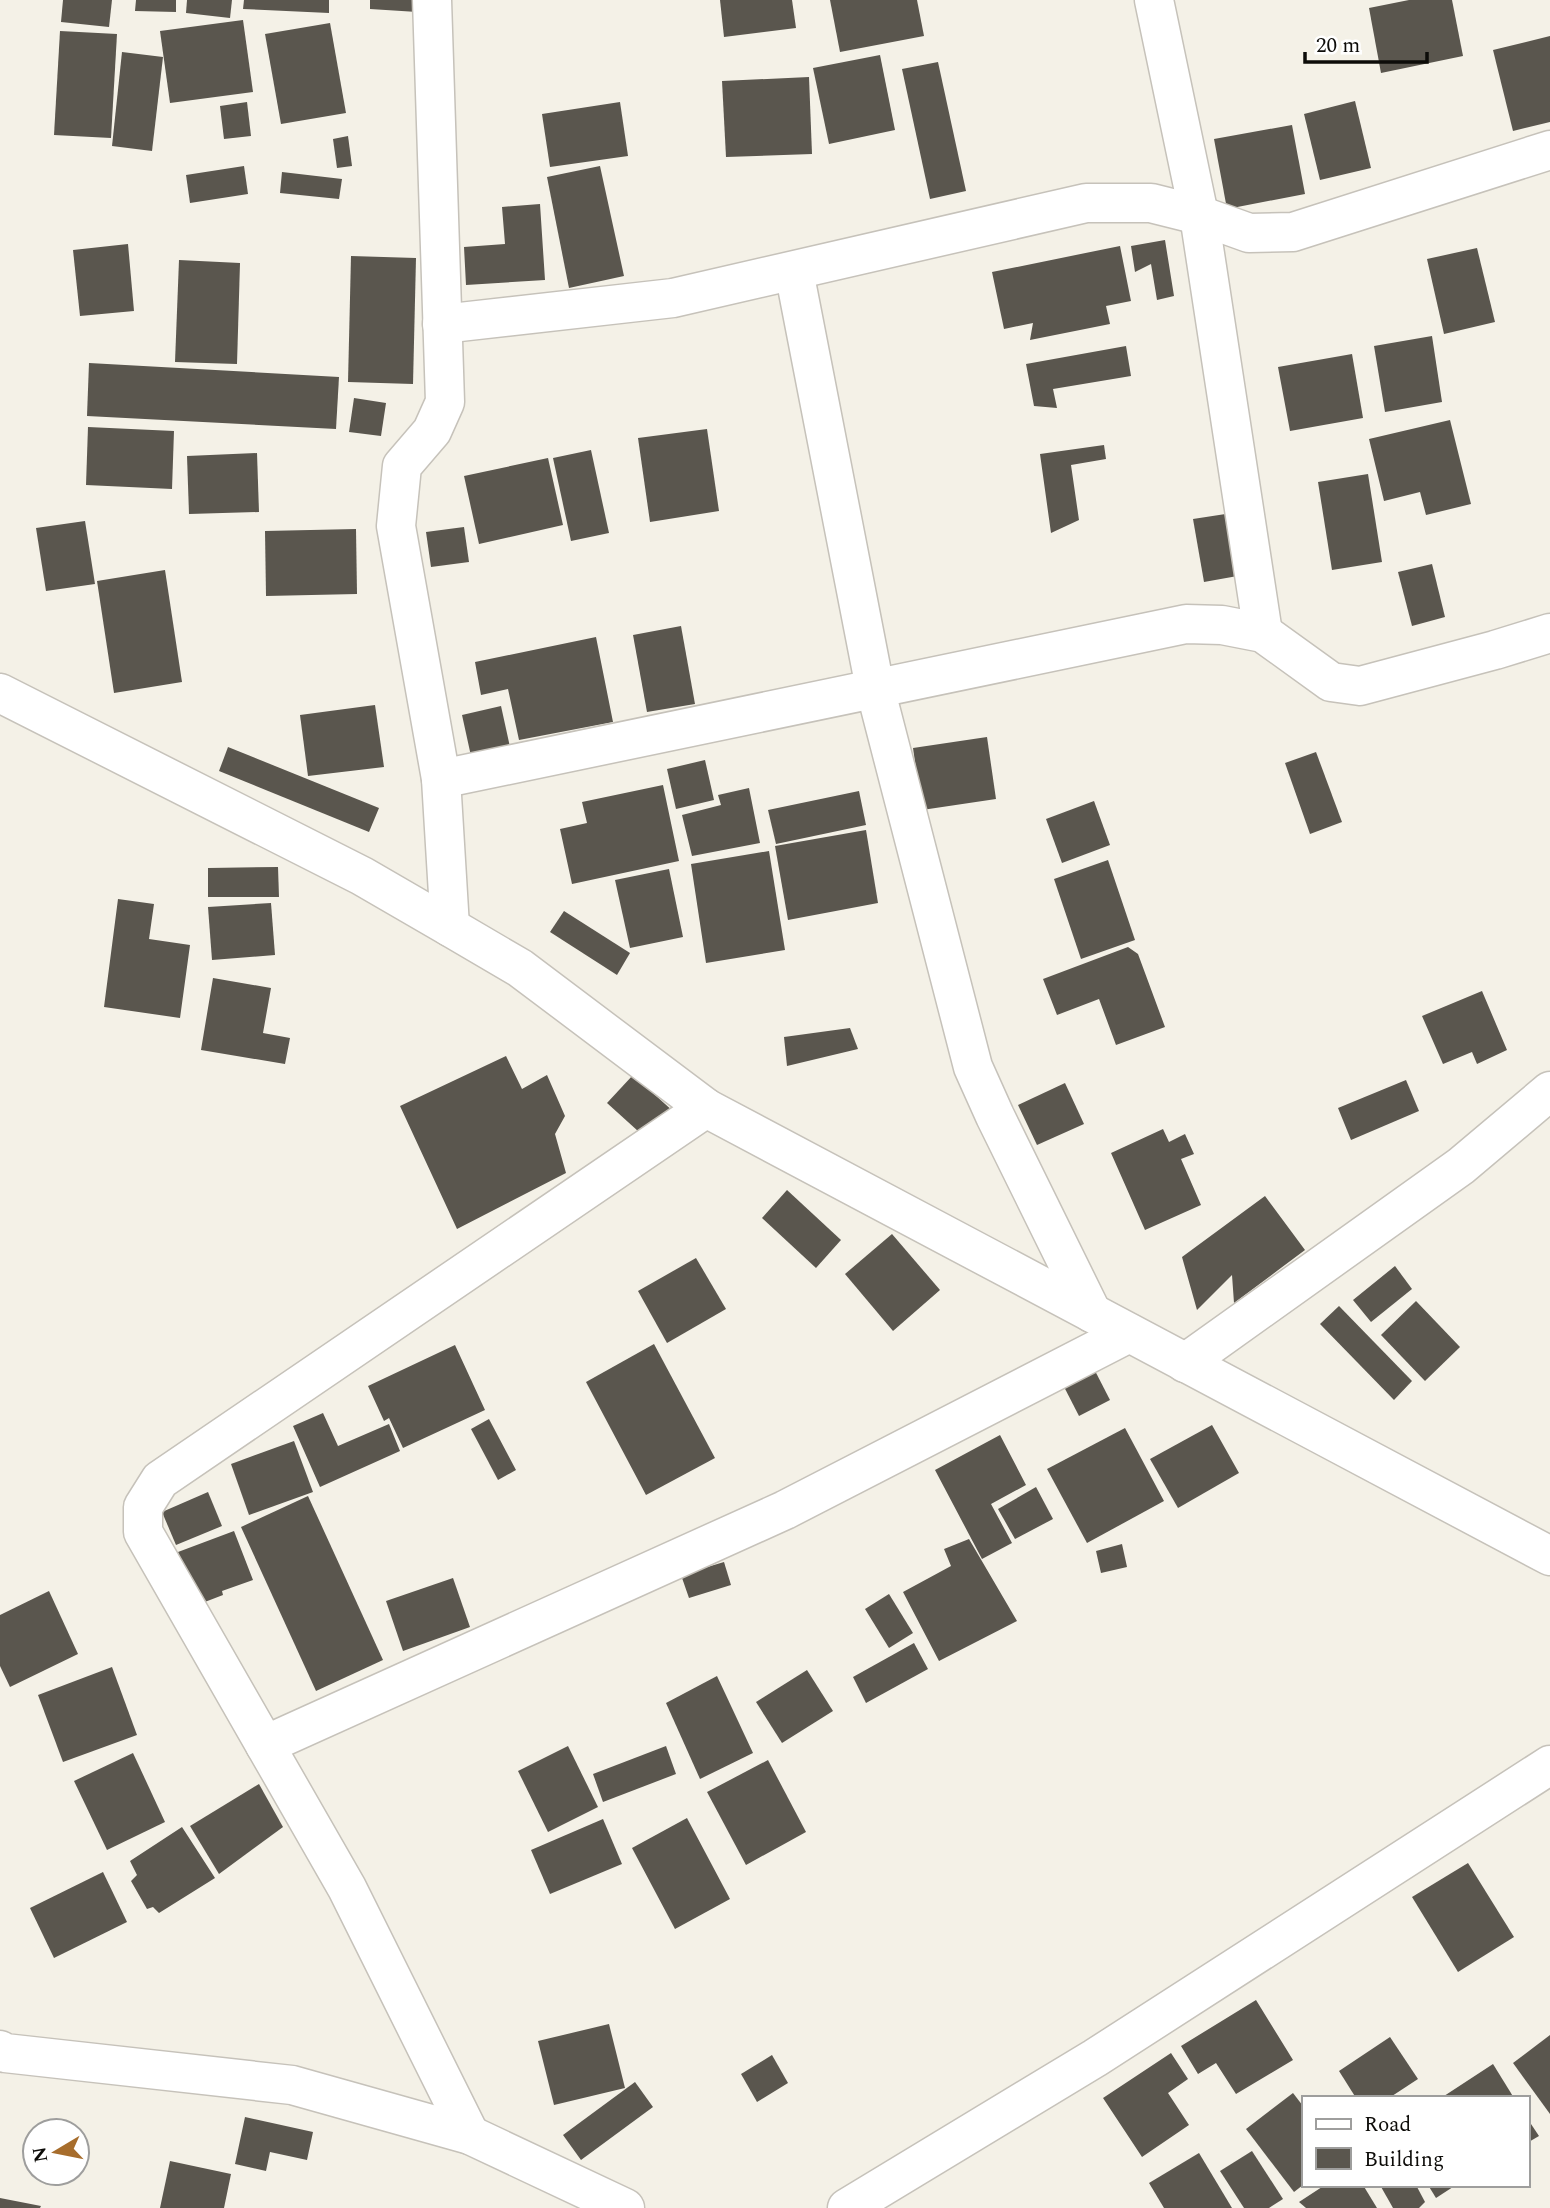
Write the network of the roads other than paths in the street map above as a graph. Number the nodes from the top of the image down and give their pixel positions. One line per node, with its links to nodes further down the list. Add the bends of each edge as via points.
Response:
1 (432, 0): 6 (street)
2 (1154, 0): 4 (street)
3 (1550, 150): 4 (street, via 1293,232 1249,233)
4 (1199, 215): 5 (street, via 1151,203 1086,203); 7 (street)
5 (794, 271): 6 (street, via 673,298); 9 (street)
6 (442, 324): 11 (street, via 445,402 432,430 402,466 396,526)
7 (1263, 633): 8 (street, via 1331,682 1360,685); 9 (street, via 1186,624)
8 (1550, 633)
9 (875, 688): 11 (street); 15 (street, via 973,1067)
10 (0, 694): 12 (street, via 362,876)
11 (440, 779): 12 (street)
12 (450, 927): 14 (street, via 520,968)
13 (1550, 1091): 17 (street, via 1461,1166)
14 (706, 1108): 15 (street); 19 (street, via 160,1480 142,1507 144,1532)
15 (1092, 1313): 16 (street)
16 (1129, 1332): 17 (street); 19 (street, via 785,1510)
17 (1185, 1363): 18 (street)
18 (1550, 1556)
19 (265, 1745): 22 (street, via 347,1888)
20 (1550, 1765): 24 (street, via 1095,2058)
21 (0, 2050): 22 (street, via 292,2085)
22 (470, 2135): 23 (street)
23 (625, 2208)
24 (847, 2208)

